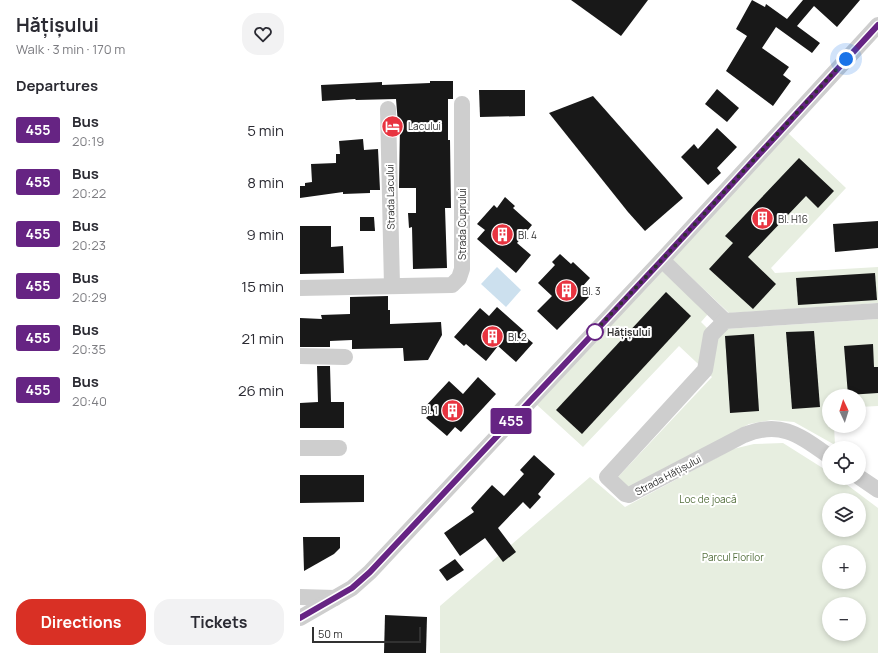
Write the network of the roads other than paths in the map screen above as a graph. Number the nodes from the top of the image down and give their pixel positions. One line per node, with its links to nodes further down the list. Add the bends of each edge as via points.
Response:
1 (878, 25): 4 (street)
2 (462, 104): 5 (street, Strada Cuprului, via 462,269 459,278 452,284)
3 (388, 109): 5 (street, Strada Lacului)
4 (662, 260): 8 (street); 17 (street, via 370,572 352,588)
5 (392, 286): 6 (street, Strada Cuprului)
6 (300, 288)
7 (878, 311): 8 (street)
8 (725, 321): 13 (street, Strada Hățișului, via 711,335 705,370 607,477 629,495 744,435 766,429 790,432)
9 (300, 356): 10 (street)
10 (345, 357)
11 (300, 448): 12 (street)
12 (339, 448)
13 (822, 451)
14 (866, 482): 15 (street)
15 (878, 490)
16 (300, 597): 17 (street)
17 (335, 598): 18 (street)
18 (300, 618)

